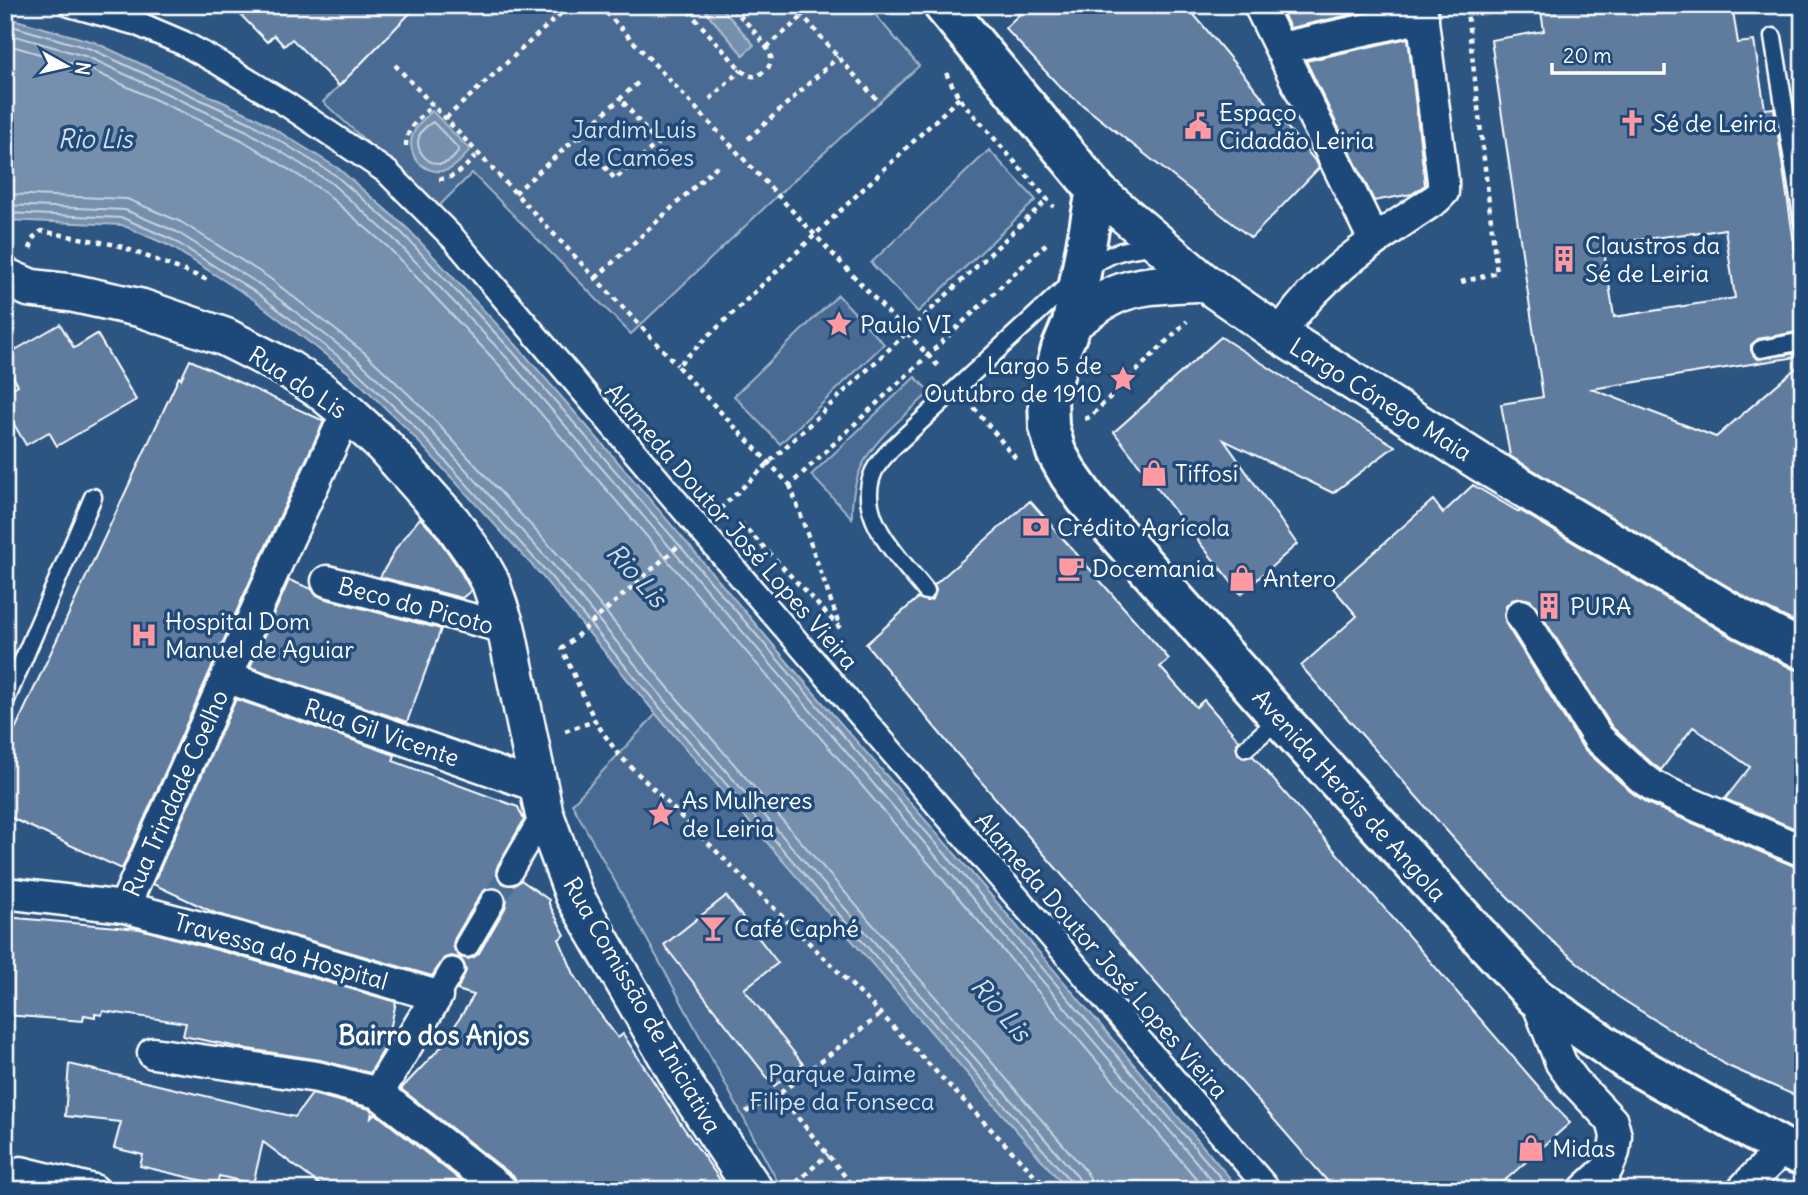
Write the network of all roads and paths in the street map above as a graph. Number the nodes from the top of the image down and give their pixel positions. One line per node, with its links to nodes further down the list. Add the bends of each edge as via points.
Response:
1 (71, 5): 103 (street, Alameda Doutor José Lopes Vieira, via 136,23 183,43 387,172 454,239)
2 (570, 5): 25 (path)
3 (599, 5): 37 (path)
4 (702, 5): 18 (path, via 691,14)
5 (730, 5): 13 (path)
6 (794, 5): 11 (path)
7 (943, 5): 32 (main road)
8 (1259, 5): 14 (street)
9 (1488, 8): 46 (path, via 1467,11 1497,273)
10 (1422, 11): 14 (street); 39 (street, Largo Cónego Maia, via 1443,181 1441,196)
11 (803, 16): 13 (path); 15 (path)
12 (1773, 37): 36 (lane)
13 (767, 47): 18 (path, via 772,57 763,73 755,77)
14 (1281, 48): 39 (street)
15 (838, 57): 23 (path); 27 (path)
16 (395, 65): 24 (path)
17 (942, 66): 21 (path)
18 (741, 70): 22 (path)
19 (640, 80): 20 (path)
20 (620, 98): 26 (path); 26 (path, via 657,144 615,179)
21 (959, 98): 34 (path); 37 (path)
22 (710, 99)
23 (880, 103)
24 (433, 105): 25 (path); 28 (path, via 408,134)
25 (446, 118): 29 (path)
26 (578, 136): 33 (path)
27 (748, 139)
28 (407, 151)
29 (478, 153): 31 (path, via 456,175); 33 (path)
30 (719, 164): 42 (path)
31 (434, 178)
32 (1096, 190): 40 (street); 41 (main road)
33 (515, 193): 42 (path)
34 (1048, 200): 35 (path); 49 (path)
35 (1055, 208)
36 (1803, 222)
37 (815, 235): 49 (path); 54 (path)
38 (1051, 239): 53 (path)
39 (1374, 240): 50 (street, Largo Cónego Maia, via 1310,294)
40 (1160, 245): 41 (lane, via 1117,251); 45 (street)
41 (1082, 272): 48 (main road); 66 (lane, via 891,449 875,470 869,496 877,528)
42 (596, 278): 54 (path)
43 (208, 280): 44 (path, via 117,245 41,231 30,245)
44 (18, 281): 57 (street, Rua do Lis, via 141,308 225,337 288,369)
45 (1204, 282): 48 (street, via 1134,289 1098,304); 50 (street, Largo Cónego Maia)
46 (1461, 282)
47 (1191, 317): 58 (path)
48 (1072, 323): 73 (main road, Avenida Heróis de Angola, via 1048,398 1056,452 1086,499)
49 (907, 333): 53 (path); 59 (path)
50 (1280, 335): 70 (street, Largo Cónego Maia, via 1482,464 1742,619)
51 (1803, 341): 52 (lane)
52 (1761, 349)
53 (928, 355): 55 (path); 61 (path)
54 (677, 366): 59 (path)
55 (941, 369)
56 (967, 399): 60 (path)
57 (347, 412): 68 (street, Rua do Lis, via 384,446 458,530 490,581); 71 (street, Rua Trindade Coelho)
58 (1081, 421)
59 (770, 463): 61 (path); 62 (path)
60 (1020, 464)
61 (790, 485): 69 (path)
62 (738, 492)
63 (93, 497): 72 (lane)
64 (684, 541): 74 (path, via 562,649)
65 (327, 581): 68 (street, Beco do Picoto)
66 (926, 592)
67 (1521, 615): 78 (street, via 1598,737 1633,771 1655,787)
68 (506, 628): 77 (street, Rua do Lis)
69 (841, 628)
70 (1803, 650)
71 (226, 677): 77 (street, Rua Gil Vicente); 82 (street, Rua Trindade Coelho)
72 (5, 702)
73 (1280, 718): 76 (lane); 86 (main road, Avenida Heróis de Angola)
74 (594, 721): 75 (path); 87 (path, via 618,754)
75 (564, 731)
76 (1246, 748)
77 (542, 800): 79 (street); 98 (street, Rua Comissão de Iniciativa, via 574,895 684,1085)
78 (1803, 851)
79 (510, 872)
80 (5, 893): 82 (street, Travessa do Hospital)
81 (493, 901): 83 (street)
82 (124, 907): 85 (street, Travessa do Hospital)
83 (467, 945)
84 (452, 970): 85 (street)
85 (437, 996): 89 (street)
86 (1535, 997): 92 (main road, Avenida Heróis de Angola, via 1626,1060); 104 (street, via 1561,1063 1612,1121 1616,1136 1607,1169)
87 (881, 1014): 90 (path); 95 (path)
88 (153, 1053): 89 (street, via 317,1077)
89 (378, 1093): 97 (street)
90 (779, 1094): 91 (path); 93 (path)
91 (745, 1113)
92 (1793, 1152): 105 (street)
93 (828, 1154): 99 (path); 100 (path)
94 (18, 1176): 96 (street)
95 (1040, 1180): 101 (path); 102 (path)
96 (94, 1190)
97 (502, 1190)
98 (754, 1190)
99 (789, 1190)
100 (856, 1190)
101 (1028, 1190)
102 (1049, 1190)
103 (1269, 1190)
104 (1584, 1190)
105 (1742, 1190)

